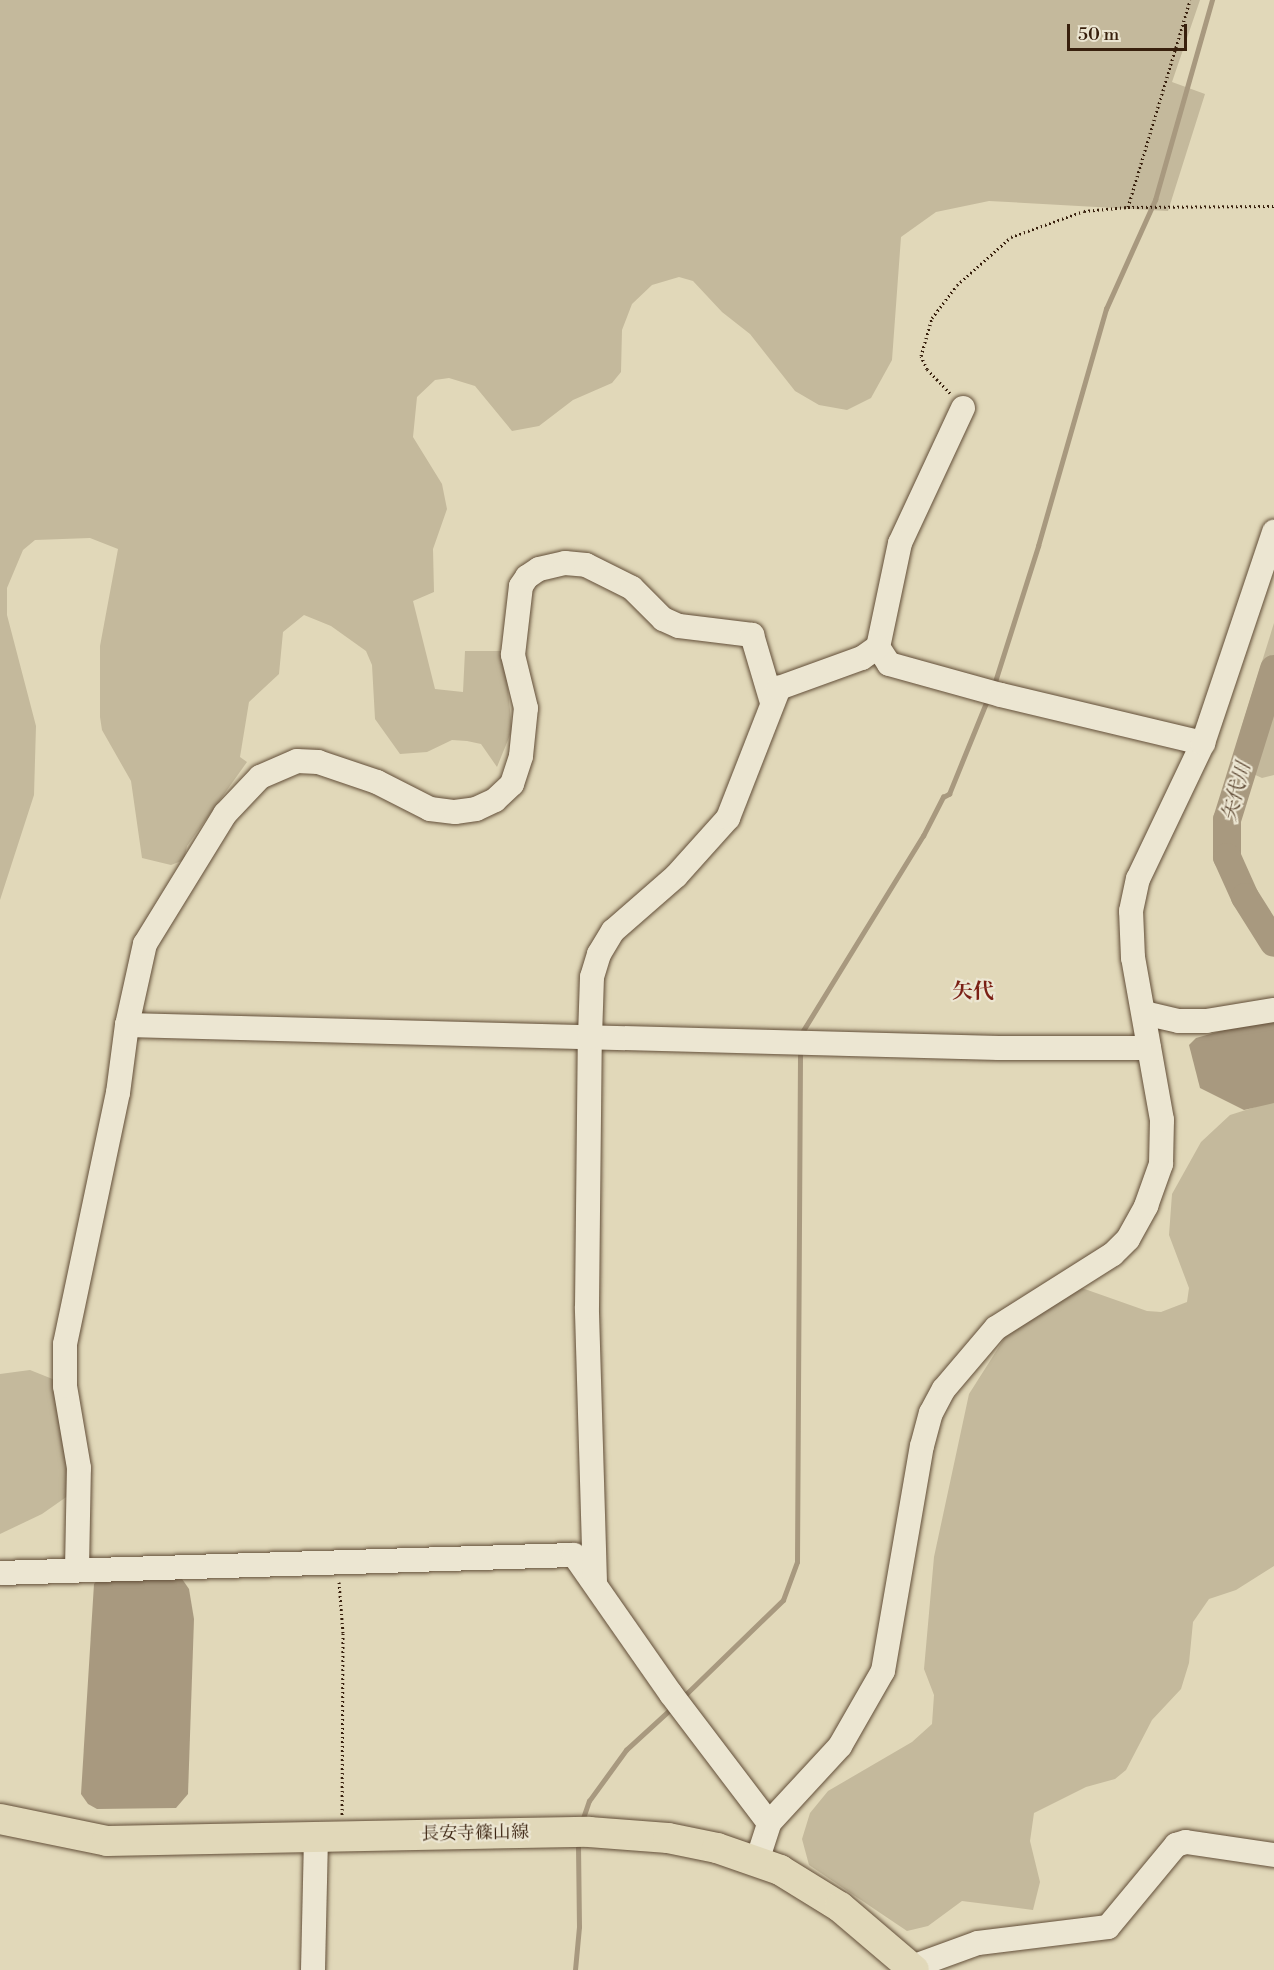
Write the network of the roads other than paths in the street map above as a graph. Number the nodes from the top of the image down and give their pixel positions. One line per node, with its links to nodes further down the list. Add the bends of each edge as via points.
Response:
1 (963, 408): 3 (street, via 900,543)
2 (1274, 532): 5 (street)
3 (878, 647): 4 (street, via 862,658 779,688); 5 (street, via 889,664)
4 (771, 699): 8 (street, via 752,635 679,626 663,619 632,588 586,565 565,563 539,569 526,577 521,586 515,615 513,655 526,708 521,756 512,784 495,800 476,809 455,812 430,809 377,782 318,762 297,761 260,777 225,814 145,944); 9 (street, via 728,819 676,876 613,931 599,954 592,977)
5 (1203, 743): 7 (street, via 1138,879 1131,942)
6 (1274, 1010): 7 (street, via 1206,1021 1179,1021)
7 (1144, 1013): 10 (street)
8 (127, 1025): 9 (street); 11 (street, via 118,1093 65,1344 65,1386 79,1468)
9 (590, 1037): 10 (street); 13 (street, via 587,1307)
10 (1149, 1048): 15 (street, via 1162,1120 1161,1164 1146,1206 1128,1239 1113,1254 996,1328 944,1389 931,1413 922,1446 883,1671 840,1746)
11 (77, 1569): 12 (street); 13 (street, via 574,1556)
12 (0, 1573)
13 (595, 1582): 15 (street, via 671,1694)
14 (0, 1819): 16 (main road, 長安寺篠山線, via 107,1841)
15 (769, 1823): 18 (street)
16 (329, 1837): 18 (main road, 長安寺篠山線, via 579,1832 668,1838); 20 (street)
17 (1274, 1855): 19 (street, via 1186,1842 1176,1845 1108,1926 978,1943)
18 (757, 1862): 19 (main road, 長安寺篠山線, via 840,1907)
19 (913, 1969)
20 (313, 1970)

